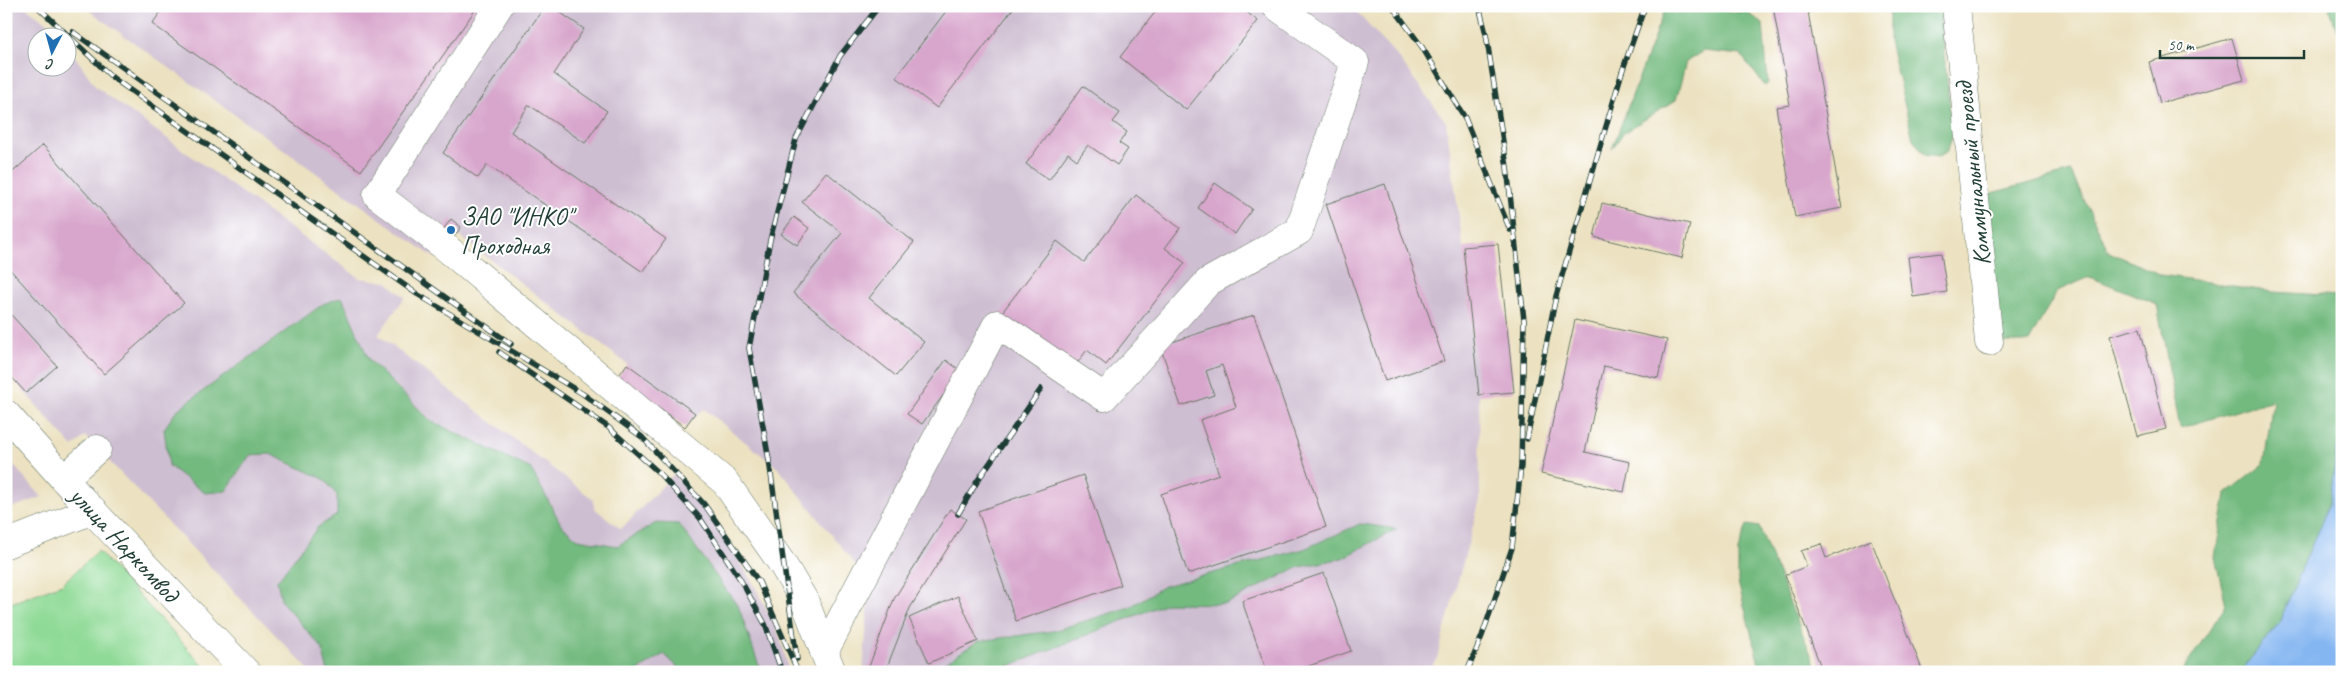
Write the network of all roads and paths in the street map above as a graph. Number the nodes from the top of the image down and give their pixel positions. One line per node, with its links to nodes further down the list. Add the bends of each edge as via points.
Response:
1 (499, 6): 10 (street, via 377,195 444,246 725,482 800,594)
2 (1276, 6): 10 (street, via 1355,62 1299,231 1208,282 1104,397 997,324)
3 (1956, 6): 4 (street, Коммунальный проезд)
4 (1988, 342)
5 (6, 414): 7 (street, улица Наркомвод)
6 (97, 448): 7 (street)
7 (64, 479): 8 (street, улица Наркомвод)
8 (93, 510): 9 (street); 11 (street, улица Наркомвод)
9 (6, 544)
10 (828, 662)
11 (246, 672)

